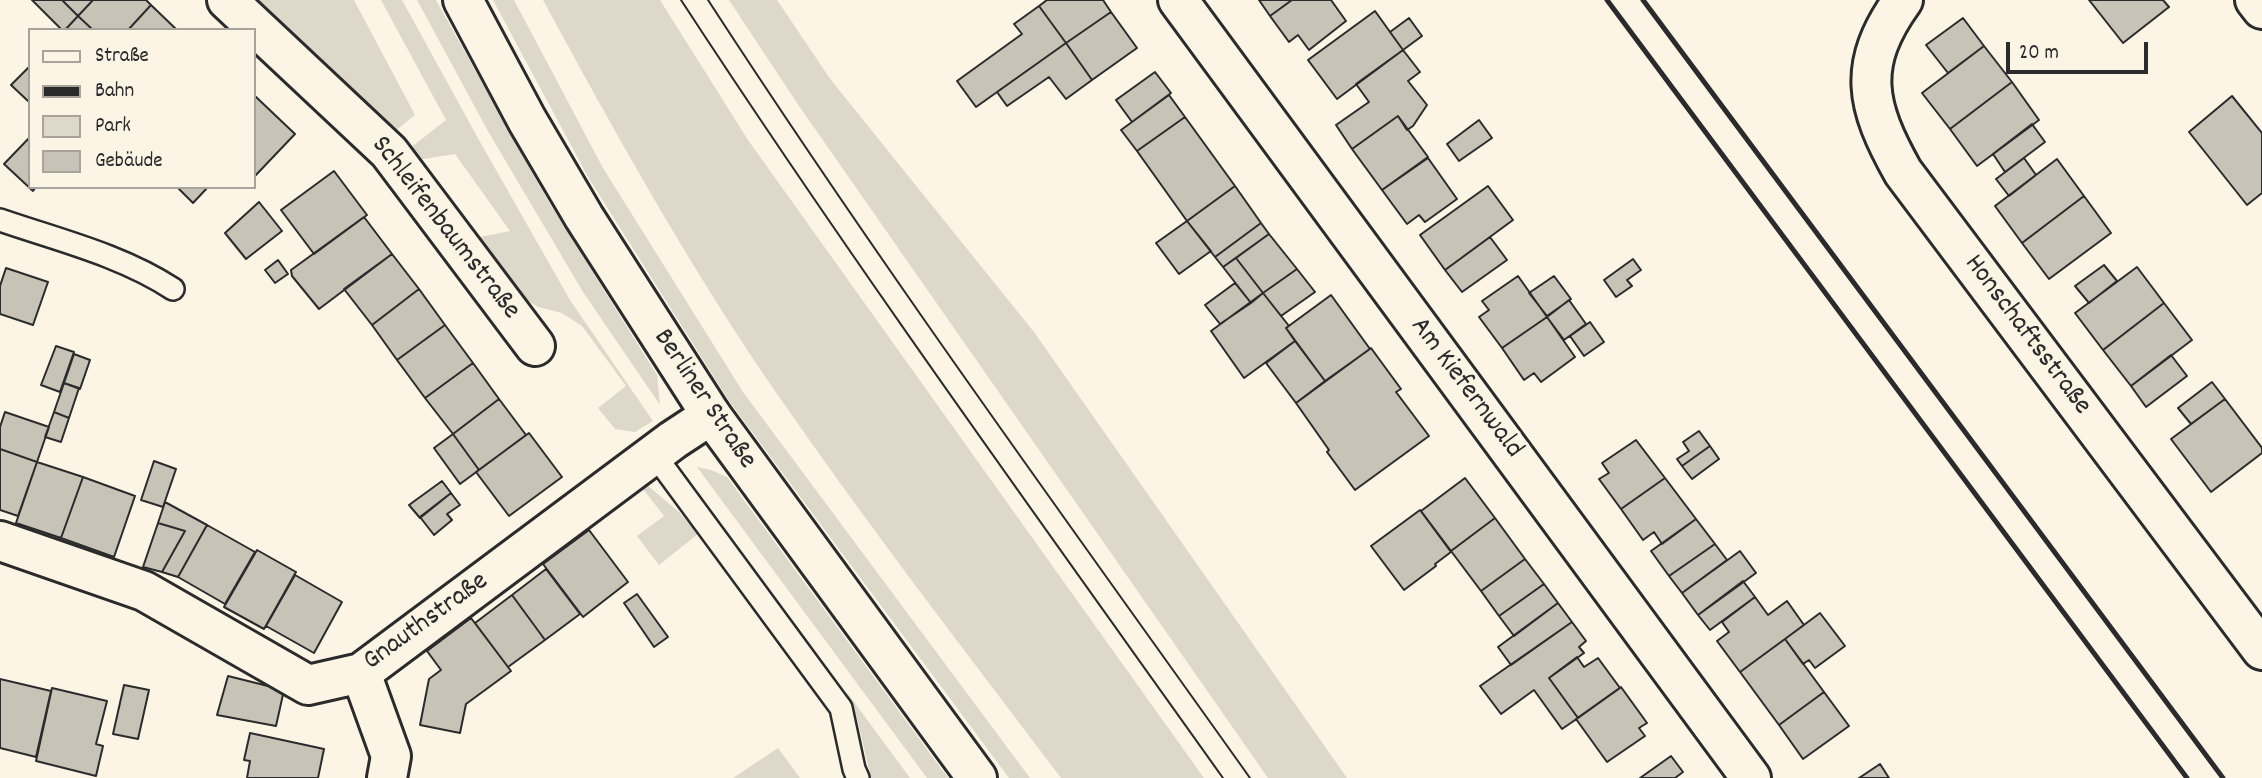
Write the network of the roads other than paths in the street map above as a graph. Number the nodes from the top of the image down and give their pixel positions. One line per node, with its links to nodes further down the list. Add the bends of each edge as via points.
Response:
1 (227, 0): 9 (street, Schleifenbaumstraße, via 389,152)
2 (463, 0): 10 (street, Berliner Straße, via 584,217)
3 (1178, 0): 18 (street, Am Kiefernwald)
4 (1903, 0): 13 (street, Honschaftsstraße, via 1886,24 1872,66 1872,104 1890,150)
5 (2255, 0): 6 (street)
6 (2262, 9)
7 (0, 220): 8 (lane, via 109,257)
8 (173, 289)
9 (535, 346)
10 (710, 415): 11 (street, Gnauthstraße); 17 (street, Berliner Straße)
11 (654, 454): 14 (street, Gnauthstraße); 16 (lane, via 841,708)
12 (0, 541): 14 (street, Gnauthstraße, via 144,591 308,685)
13 (2262, 650)
14 (361, 673): 15 (street, via 391,756)
15 (387, 778)
16 (858, 778)
17 (977, 778)
18 (1751, 778)

